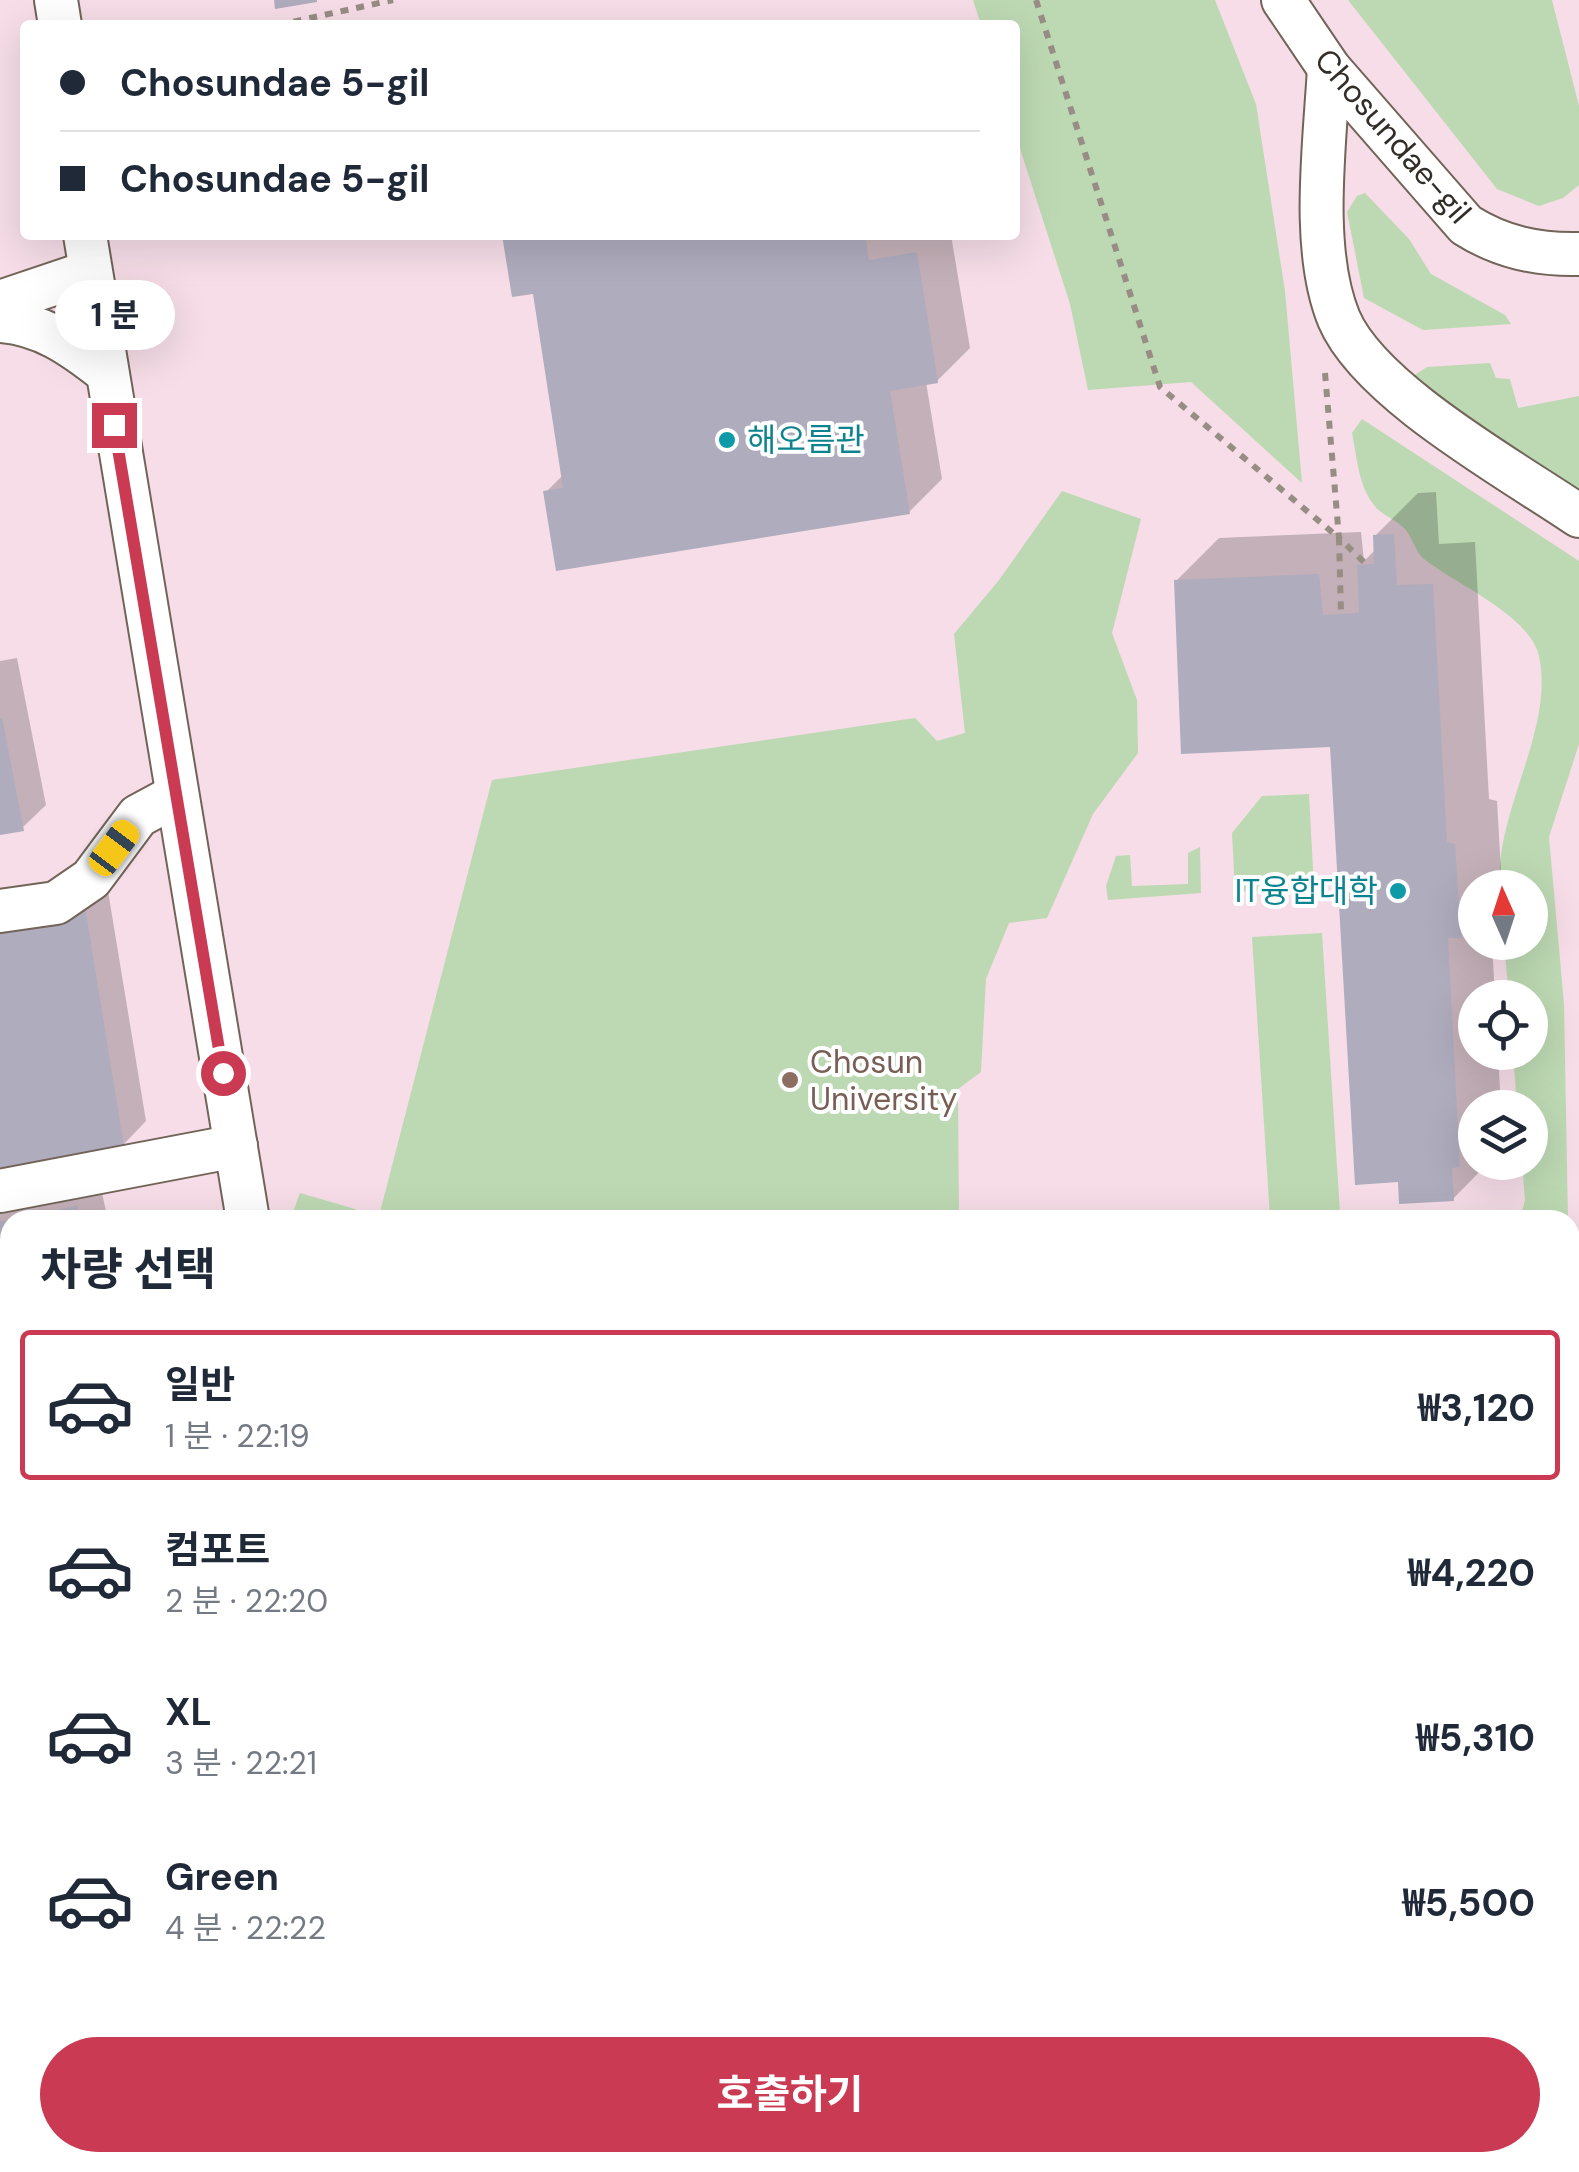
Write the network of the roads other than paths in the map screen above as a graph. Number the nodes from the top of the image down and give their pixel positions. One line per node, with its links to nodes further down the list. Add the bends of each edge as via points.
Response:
1 (1283, 0): 2 (street, Chosundae-gil)
2 (1330, 68): 4 (street, Chosundae-gil, via 1466,225 1544,255); 8 (street, via 1323,188 1326,260 1339,319 1396,390)
3 (87, 254): 5 (street); 7 (street)
4 (1579, 254)
5 (0, 302)
6 (0, 321): 7 (street, via 28,323)
7 (106, 371): 9 (street)
8 (1579, 516)
9 (177, 795): 10 (street, via 138,816 90,879 56,904); 11 (street)
10 (0, 912)
11 (236, 1146): 12 (street); 13 (street)
12 (0, 1191)
13 (246, 1210)

